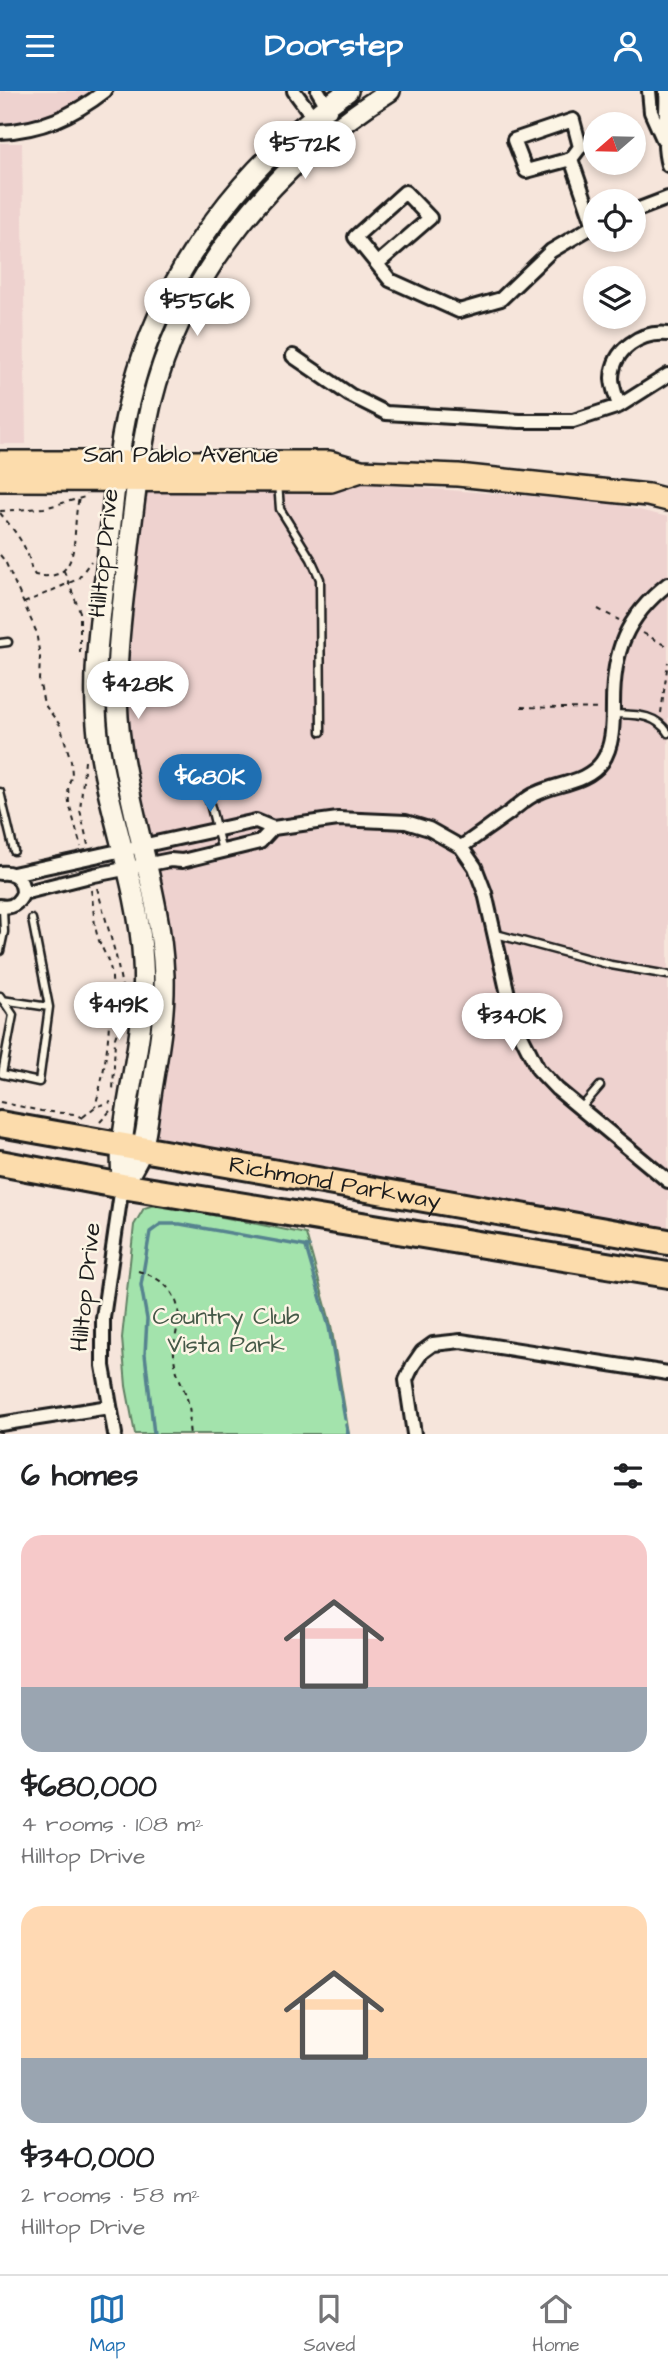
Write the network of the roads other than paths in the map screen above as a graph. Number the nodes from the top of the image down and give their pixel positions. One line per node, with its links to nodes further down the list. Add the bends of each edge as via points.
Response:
1 (105, 91): 9 (street, via 50,124)
2 (293, 91): 7 (street)
3 (348, 91): 7 (main road, Hilltop Drive)
4 (390, 91): 8 (main road, Hilltop Drive)
5 (649, 91): 10 (street, via 651,112)
6 (666, 91): 10 (street)
7 (320, 104): 8 (street); 24 (main road, Hilltop Drive, via 242,184 177,280 133,386)
8 (336, 128): 25 (main road, Hilltop Drive, via 256,203 211,266 165,361)
9 (0, 132)
10 (663, 139): 12 (street)
11 (571, 159): 11 (street, via 526,171 514,140 573,120 580,146); 13 (street)
12 (668, 165)
13 (583, 192)
14 (668, 198): 15 (street)
15 (646, 206)
16 (583, 233): 17 (street, via 551,251 501,299 459,311 390,280)
17 (377, 264): 17 (street, via 355,237 405,192 430,218)
18 (668, 334): 21 (street, via 637,339 620,352 612,378)
19 (293, 356): 21 (street, via 386,413 573,421)
20 (668, 375): 21 (street)
21 (619, 407)
22 (0, 462): 24 (main road, San Pablo Avenue)
23 (361, 471): 25 (main road, San Pablo Avenue, via 330,462); 27 (main road, San Pablo Avenue, via 331,481); 28 (main road, San Pablo Avenue, via 458,475)
24 (116, 472): 25 (main road, San Pablo Avenue); 26 (main road, San Pablo Avenue); 41 (main road, Hilltop Drive, via 95,700)
25 (138, 472): 27 (main road, San Pablo Avenue); 39 (main road, Hilltop Drive, via 116,683 121,748)
26 (0, 480)
27 (277, 481): 33 (lane, via 280,509 320,579)
28 (668, 500)
29 (668, 584): 32 (street, via 646,602 623,638 613,676)
30 (8, 642): 31 (lane)
31 (0, 643)
32 (613, 714): 34 (lane, via 654,718); 40 (street, via 611,742 602,763 588,776 529,796)
33 (321, 732)
34 (668, 733)
35 (205, 783): 38 (lane)
36 (0, 792): 42 (lane)
37 (273, 828): 38 (street, via 256,821); 40 (street, via 338,819 406,822 429,829); 43 (street, via 260,842)
38 (217, 829): 39 (street); 43 (lane)
39 (142, 845): 41 (street); 44 (main road, Hilltop Drive)
40 (461, 848): 50 (street, via 475,867)
41 (122, 849): 45 (main road, Hilltop Drive); 46 (street)
42 (14, 851)
43 (222, 851): 44 (street)
44 (147, 866): 45 (street); 58 (main road, Hilltop Drive, via 162,949 164,1002)
45 (127, 869): 47 (street); 58 (main road, Hilltop Drive, via 140,932 144,1003)
46 (7, 873): 47 (street, via 19,878)
47 (23, 893): 48 (street, via 16,904)
48 (2, 907): 51 (lane)
49 (32, 919): 54 (lane)
50 (496, 934): 52 (lane); 56 (street, via 520,1033 538,1069)
51 (0, 951)
52 (668, 975)
53 (1, 998): 54 (lane); 54 (lane, via 13,1015 2,1074 39,1082)
54 (49, 1007)
55 (600, 1086): 56 (lane)
56 (580, 1108): 60 (street)
57 (0, 1124): 58 (highway, Richmond Parkway)
58 (131, 1148): 61 (main road, Hilltop Drive); 62 (highway, Richmond Parkway)
59 (0, 1163): 61 (highway, Richmond Parkway)
60 (667, 1179)
61 (122, 1186): 63 (highway, Richmond Parkway); 65 (street, Hilltop Drive, via 103,1318)
62 (668, 1242)
63 (668, 1275)
64 (668, 1373): 68 (street, via 461,1341 433,1344 422,1352 406,1380)
65 (109, 1407): 66 (street); 67 (street, Hilltop Drive)
66 (0, 1424)
67 (115, 1434)
68 (414, 1434)

